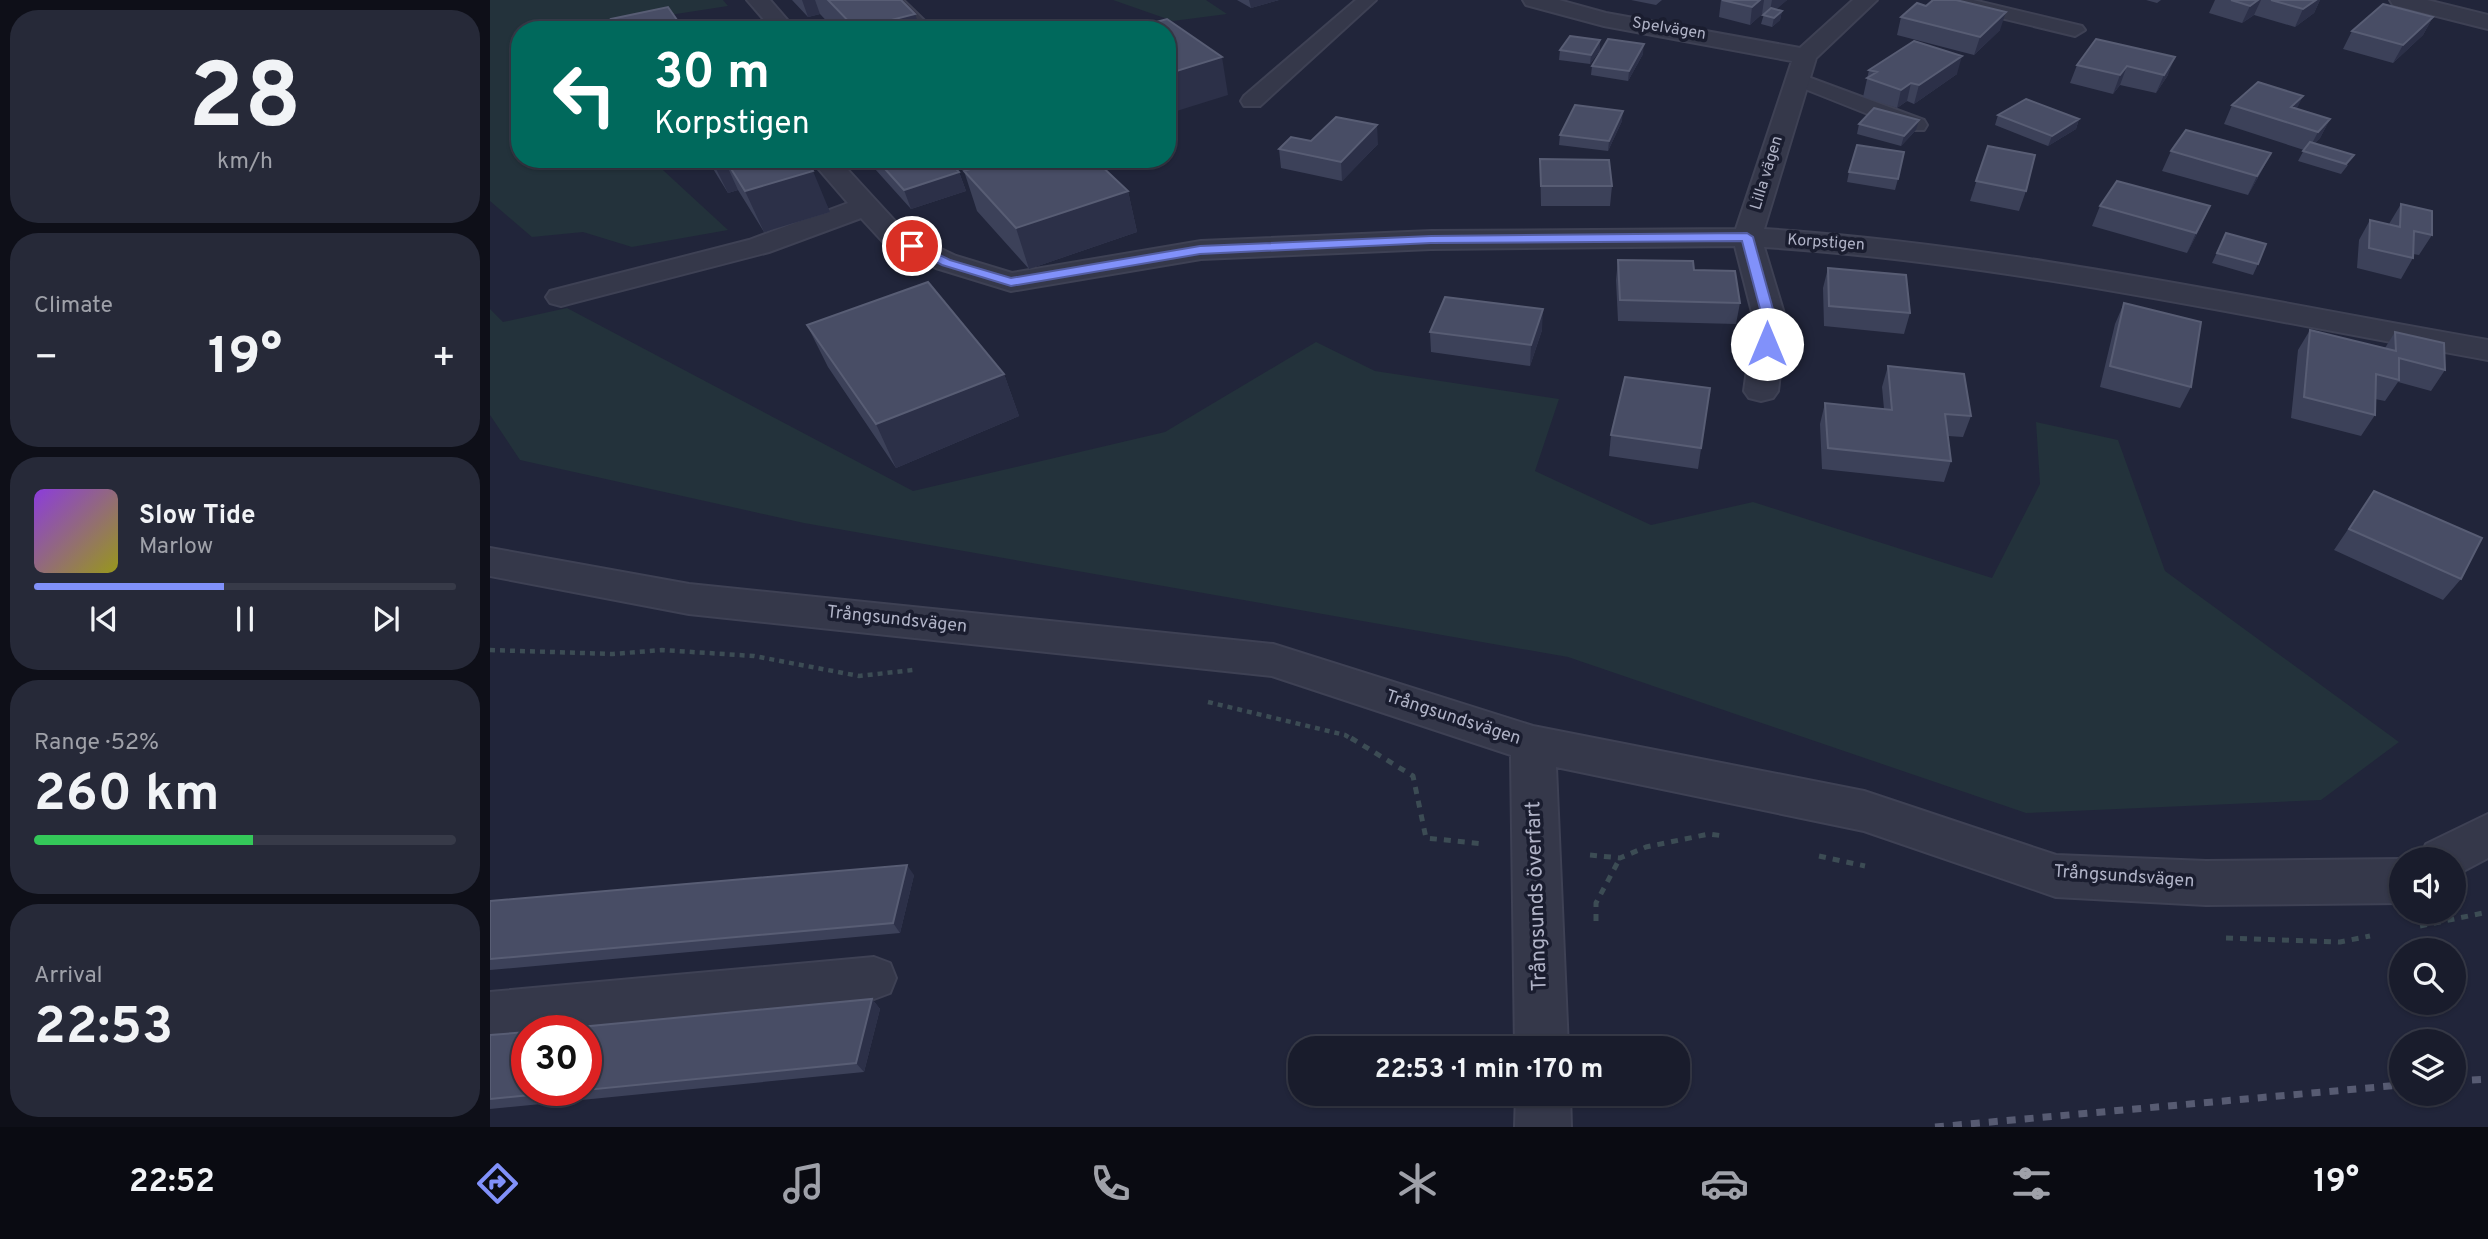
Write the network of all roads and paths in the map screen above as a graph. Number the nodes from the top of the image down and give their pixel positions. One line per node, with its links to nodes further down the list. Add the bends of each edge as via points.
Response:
1 (758, 0): 8 (street)
2 (890, 0): 9 (street)
3 (1367, 0): 13 (lane)
4 (1534, 0): 12 (street, Spelvägen)
5 (1866, 0): 12 (street, Lilla vägen)
6 (1950, 0): 11 (lane)
7 (2401, 0): 10 (street)
8 (777, 21)
9 (913, 21)
10 (2488, 22)
11 (2075, 30)
12 (1801, 68): 14 (lane); 17 (street, Lilla vägen)
13 (1252, 101)
14 (1916, 125)
15 (831, 168): 16 (street, Korpstigen)
16 (867, 206): 17 (street, Korpstigen, via 895,238 946,262 1011,282 1200,250 1431,240); 18 (street, via 759,246)
17 (1747, 237): 19 (street, Korpstigen, via 1855,244 2031,269); 20 (street, via 1770,320)
18 (561, 297)
19 (2488, 350)
20 (1761, 391)
21 (492, 562): 25 (street, Trångsundsvägen, via 690,599 1273,660)
22 (490, 650): 23 (path, via 613,654 662,650 754,656 859,676)
23 (927, 669)
24 (1202, 701): 28 (path, via 1345,735 1413,776 1426,838)
25 (1533, 744): 28 (street, Trångsunds överfart); 29 (street, Trångsundsvägen, via 1864,811 2056,876 2206,883)
26 (2488, 834): 27 (street)
27 (2465, 847)
28 (1536, 849): 30 (path, via 1620,858 1596,903); 33 (street, Trångsunds överfart)
29 (2389, 881)
30 (1595, 929)
31 (874, 978): 32 (lane)
32 (490, 1014)
33 (1541, 1036)
34 (1542, 1106): 35 (street)
35 (1543, 1127)

